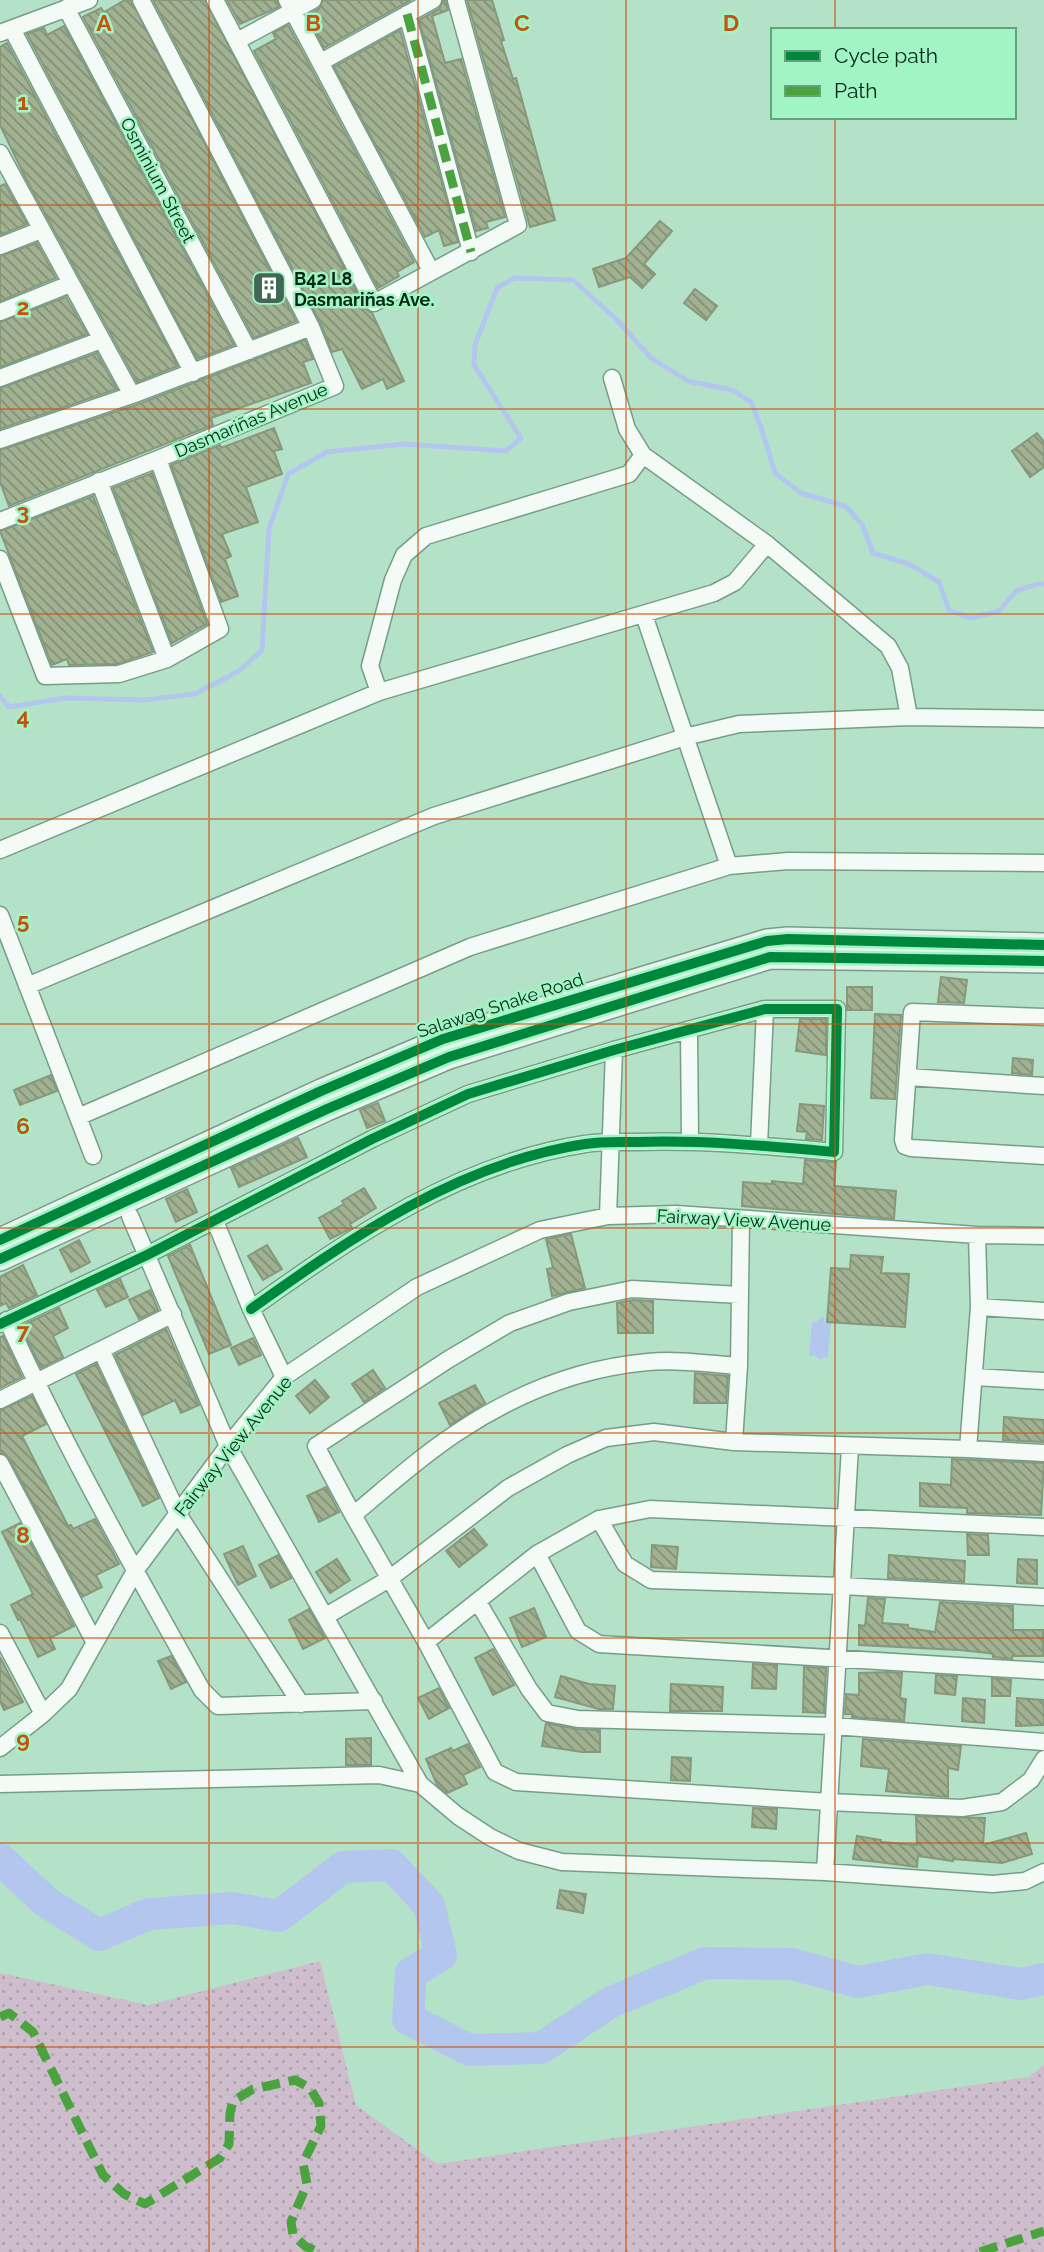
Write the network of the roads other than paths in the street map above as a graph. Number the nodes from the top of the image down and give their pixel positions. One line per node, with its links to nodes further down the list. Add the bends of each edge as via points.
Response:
1 (141, 0): 20 (street, Dasmariñas Avenue)
2 (215, 0): 10 (street)
3 (313, 0): 7 (street)
4 (433, 0): 8 (street)
5 (456, 0): 16 (street, via 518,225)
6 (76, 3): 9 (street); 22 (street, Osminium Street)
7 (290, 5): 10 (street); 11 (street)
8 (407, 14): 11 (street); 16 (street)
9 (6, 31): 23 (street)
10 (237, 41): 17 (street, via 374,303)
11 (321, 62): 17 (street)
12 (0, 153): 13 (street)
13 (6, 175): 14 (street)
14 (41, 230): 15 (street); 18 (street)
15 (0, 246)
16 (471, 252): 17 (street)
17 (431, 271)
18 (70, 284): 19 (street); 21 (street)
19 (0, 312)
20 (311, 327): 22 (street); 29 (street, Dasmariñas Avenue, via 335,386)
21 (101, 340): 24 (street); 26 (street)
22 (249, 351): 23 (street)
23 (193, 373): 26 (street)
24 (0, 378)
25 (612, 378): 28 (street, via 627,429)
26 (132, 396): 27 (street)
27 (0, 440)
28 (643, 455): 32 (street); 36 (street, via 629,474 426,536 404,555 370,666)
29 (158, 459): 30 (street, Dasmariñas Avenue); 35 (street, via 220,629)
30 (99, 481): 31 (street, Dasmariñas Avenue); 35 (street)
31 (0, 521)
32 (767, 544): 34 (street, via 735,582); 37 (street, via 888,646 900,668)
33 (0, 559): 35 (street, via 45,677 119,674)
34 (644, 615): 36 (street); 39 (street)
35 (167, 659)
36 (379, 692): 40 (street)
37 (909, 718): 38 (street); 39 (street, via 739,724)
38 (1044, 719)
39 (685, 737): 42 (street); 46 (street, via 434,816)
40 (0, 850)
41 (1044, 863): 42 (street, via 788,861)
42 (729, 866): 54 (street, via 470,947)
43 (0, 915): 46 (street)
44 (1044, 946): 47 (main road, Salawag Snake Road, via 767,941)
45 (1044, 961): 47 (main road, Salawag Snake Road, via 770,957)
46 (27, 986): 54 (street)
47 (608, 998): 66 (main road, Salawag Snake Road, via 443,1039); 68 (main road, Salawag Snake Road, via 401,1076)
48 (765, 1009): 50 (street); 57 (street); 57 (street, via 836,1009 834,1152)
49 (1044, 1017): 52 (street, via 915,1010 911,1013)
50 (689, 1031): 51 (street); 55 (street)
51 (614, 1050): 56 (street); 63 (street, via 468,1094)
52 (908, 1077): 53 (street); 59 (street, via 905,1146)
53 (1044, 1086)
54 (78, 1117): 58 (street)
55 (690, 1140): 56 (street); 57 (street)
56 (611, 1143): 61 (street); 71 (street, via 528,1155 460,1180 370,1228)
57 (759, 1145)
58 (93, 1156)
59 (1044, 1156)
60 (130, 1216): 67 (street)
61 (608, 1216): 62 (street, Fairway View Avenue, via 676,1214); 77 (street, Fairway View Avenue, via 540,1230 417,1287)
62 (741, 1219): 64 (street, Fairway View Avenue); 69 (street)
63 (215, 1221): 67 (street); 71 (street)
64 (977, 1235): 65 (street, Fairway View Avenue); 70 (street)
65 (1044, 1236)
66 (0, 1240)
67 (147, 1255): 73 (street); 74 (street)
68 (0, 1259)
69 (740, 1295): 76 (street); 89 (street, via 632,1289 569,1302 510,1323 316,1446)
70 (979, 1307): 72 (street); 78 (street)
71 (251, 1309): 77 (street)
72 (1044, 1311)
73 (173, 1314): 75 (street); 83 (street)
74 (4, 1322): 80 (street)
75 (101, 1350): 80 (street); 88 (street)
76 (739, 1366): 82 (street); 89 (street, via 651,1361 565,1379 516,1399 458,1432)
77 (284, 1377): 83 (street, Fairway View Avenue)
78 (974, 1377): 79 (street); 85 (street)
79 (1044, 1381)
80 (35, 1382): 81 (street); 94 (street)
81 (0, 1400)
82 (734, 1442): 84 (street); 95 (street, via 654,1432 606,1438 508,1488)
83 (228, 1446): 88 (street, Fairway View Avenue); 99 (street)
84 (850, 1447): 85 (street); 91 (street)
85 (968, 1449): 86 (street)
86 (1044, 1453)
87 (0, 1463): 101 (street)
88 (178, 1514): 94 (street, Fairway View Avenue); 106 (street)
89 (353, 1515): 95 (street)
90 (599, 1518): 91 (street, via 650,1509); 93 (street); 96 (street, via 625,1564 651,1580)
91 (846, 1518): 92 (street); 96 (street)
92 (1044, 1527)
93 (537, 1554): 98 (street); 103 (street, via 578,1631 599,1644)
94 (135, 1571): 101 (street, Fairway View Avenue); 106 (street, via 202,1690 218,1706)
95 (388, 1579): 99 (street); 102 (street)
96 (842, 1586): 97 (street); 103 (street)
97 (1044, 1597)
98 (478, 1602): 102 (street); 108 (street, via 547,1713 578,1719)
99 (326, 1616): 105 (street)
100 (0, 1633): 107 (street)
101 (94, 1642): 107 (street, Fairway View Avenue, via 69,1689)
102 (426, 1642): 114 (street, via 495,1772 516,1782)
103 (838, 1659): 104 (street); 108 (street)
104 (1044, 1671)
105 (374, 1701): 106 (street); 113 (street)
106 (301, 1704)
107 (43, 1714): 110 (street, Fairway View Avenue)
108 (834, 1726): 109 (street); 114 (street)
109 (1044, 1742)
110 (0, 1748)
111 (1044, 1759): 114 (street, via 1031,1780 1002,1802 962,1808)
112 (0, 1784): 113 (street, via 379,1775)
113 (420, 1784): 115 (street, via 490,1837 519,1851 562,1862)
114 (829, 1802): 115 (street)
115 (825, 1872): 116 (street, via 993,1884 1025,1881)
116 (1044, 1872)

